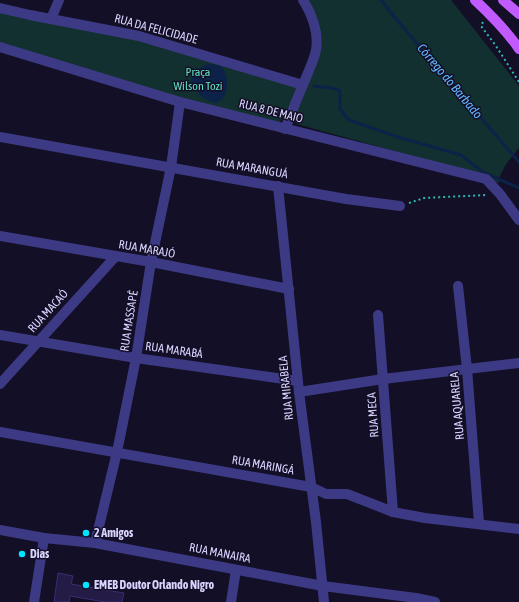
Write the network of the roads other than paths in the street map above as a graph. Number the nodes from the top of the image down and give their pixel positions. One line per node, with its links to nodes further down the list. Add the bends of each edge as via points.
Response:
1 (59, 0): 7 (street)
2 (303, 0): 10 (street, via 310,11 317,38 316,50)
3 (475, 0): 9 (main road, via 489,12)
4 (503, 0): 6 (main road)
5 (0, 8): 7 (street, RUA DA FELICIDADE)
6 (519, 14)
7 (51, 19): 10 (street, RUA DA FELICIDADE, via 139,36)
8 (0, 47): 11 (street, RUA 8 DE MAIO)
9 (519, 49)
10 (303, 85): 12 (street)
11 (180, 102): 12 (street, RUA 8 DE MAIO); 14 (street, RUA MASSAPÊ)
12 (285, 129): 17 (street, RUA 8 DE MAIO, via 486,179)
13 (0, 137): 14 (street, RUA MARANGUÁ)
14 (170, 168): 15 (street, RUA MARANGUÁ); 20 (street, RUA MASSAPÊ)
15 (278, 186): 16 (street, RUA MARANGUÁ); 22 (street, RUA MIRABELA)
16 (400, 206)
17 (519, 220)
18 (0, 236): 19 (street, RUA MARAJÓ)
19 (116, 256): 20 (street, RUA MARAJÓ); 25 (street, RUA MACAÓ)
20 (151, 262): 22 (street, RUA MARAJÓ); 26 (street, RUA MASSAPÊ)
21 (458, 286): 28 (street, RUA AQUARELA)
22 (289, 289): 30 (street, RUA MIRABELA)
23 (378, 315): 29 (street, RUA MECA)
24 (0, 335): 25 (street, RUA MARABÁ)
25 (39, 341): 26 (street, RUA MARABÁ); 31 (street, RUA MACAÓ)
26 (136, 358): 30 (street, RUA MARABÁ); 34 (street, RUA MASSAPÊ)
27 (519, 363): 28 (street)
28 (467, 369): 29 (street); 37 (street, RUA AQUARELA)
29 (383, 379): 32 (street); 36 (street, RUA MECA)
30 (298, 381): 32 (street, RUA MIRABELA)
31 (0, 384)
32 (299, 392): 35 (street, RUA MIRABELA)
33 (0, 432): 34 (street, RUA MARINGÁ)
34 (117, 452): 35 (street, RUA MARINGÁ); 41 (street, RUA MASSAPÊ)
35 (311, 487): 36 (street, RUA MARINGÁ, via 326,494 347,494); 43 (street, RUA MIRABELA)
36 (393, 512): 37 (street, RUA MARINGÁ)
37 (479, 523): 38 (street, RUA MARINGÁ)
38 (519, 529)
39 (0, 530): 40 (street, RUA MANAIRA)
40 (44, 538): 41 (street, RUA MANAIRA); 45 (street)
41 (95, 543): 42 (street, RUA MANAIRA)
42 (236, 570): 43 (street, RUA MANAIRA); 46 (street)
43 (323, 586): 44 (street, RUA MANAIRA); 47 (street, RUA MIRABELA)
44 (416, 600): 48 (street, RUA MANAIRA)
45 (34, 602)
46 (231, 602)
47 (324, 602)
48 (435, 602)

